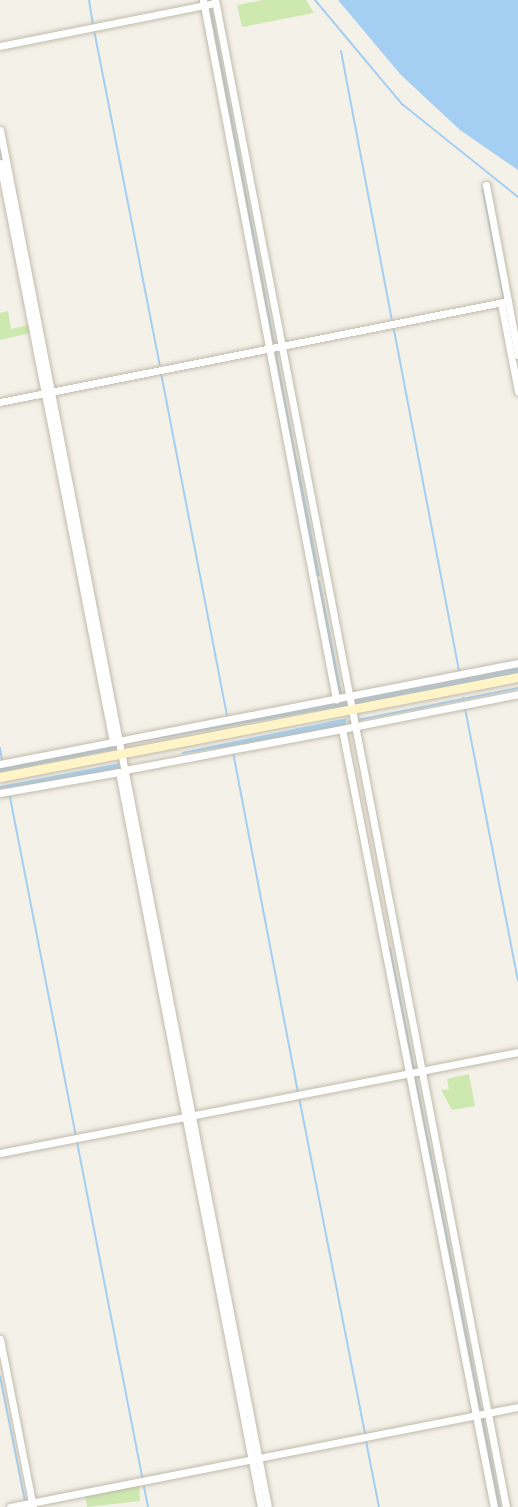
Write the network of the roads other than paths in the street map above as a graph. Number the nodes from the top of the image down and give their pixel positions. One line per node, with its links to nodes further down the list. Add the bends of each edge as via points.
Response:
1 (209, 3): 2 (street); 7 (street); 7 (street)
2 (0, 46)
3 (0, 130): 11 (street)
4 (0, 163): 11 (street)
5 (486, 184): 6 (street)
6 (504, 302): 7 (street); 8 (street); 9 (street)
7 (275, 348): 11 (street); 13 (street); 13 (street)
8 (518, 355)
9 (516, 376): 10 (street)
10 (518, 391)
11 (48, 392): 12 (street); 20 (street)
12 (0, 402)
13 (296, 460): 14 (street); 14 (street)
14 (318, 579): 18 (street); 18 (street)
15 (518, 663): 18 (street)
16 (518, 677): 18 (street)
17 (518, 694): 18 (street, via 465,704)
18 (347, 712): 19 (street); 19 (street); 20 (street); 25 (street); 25 (street)
19 (178, 752): 20 (street); 20 (street)
20 (121, 759): 21 (street); 22 (street); 23 (street); 26 (street)
21 (0, 764)
22 (0, 777)
23 (6, 792)
24 (518, 1052): 25 (street)
25 (415, 1072): 26 (street); 30 (street); 30 (street)
26 (189, 1116): 27 (street); 31 (street)
27 (0, 1153)
28 (0, 1339): 33 (street)
29 (518, 1407): 30 (street)
30 (483, 1413): 31 (street); 32 (street); 32 (street)
31 (255, 1458): 33 (street); 36 (street); 37 (street)
32 (497, 1489): 34 (street); 34 (street)
33 (29, 1504): 35 (street)
34 (500, 1506)
35 (10, 1507)
36 (261, 1507)
37 (268, 1507)

